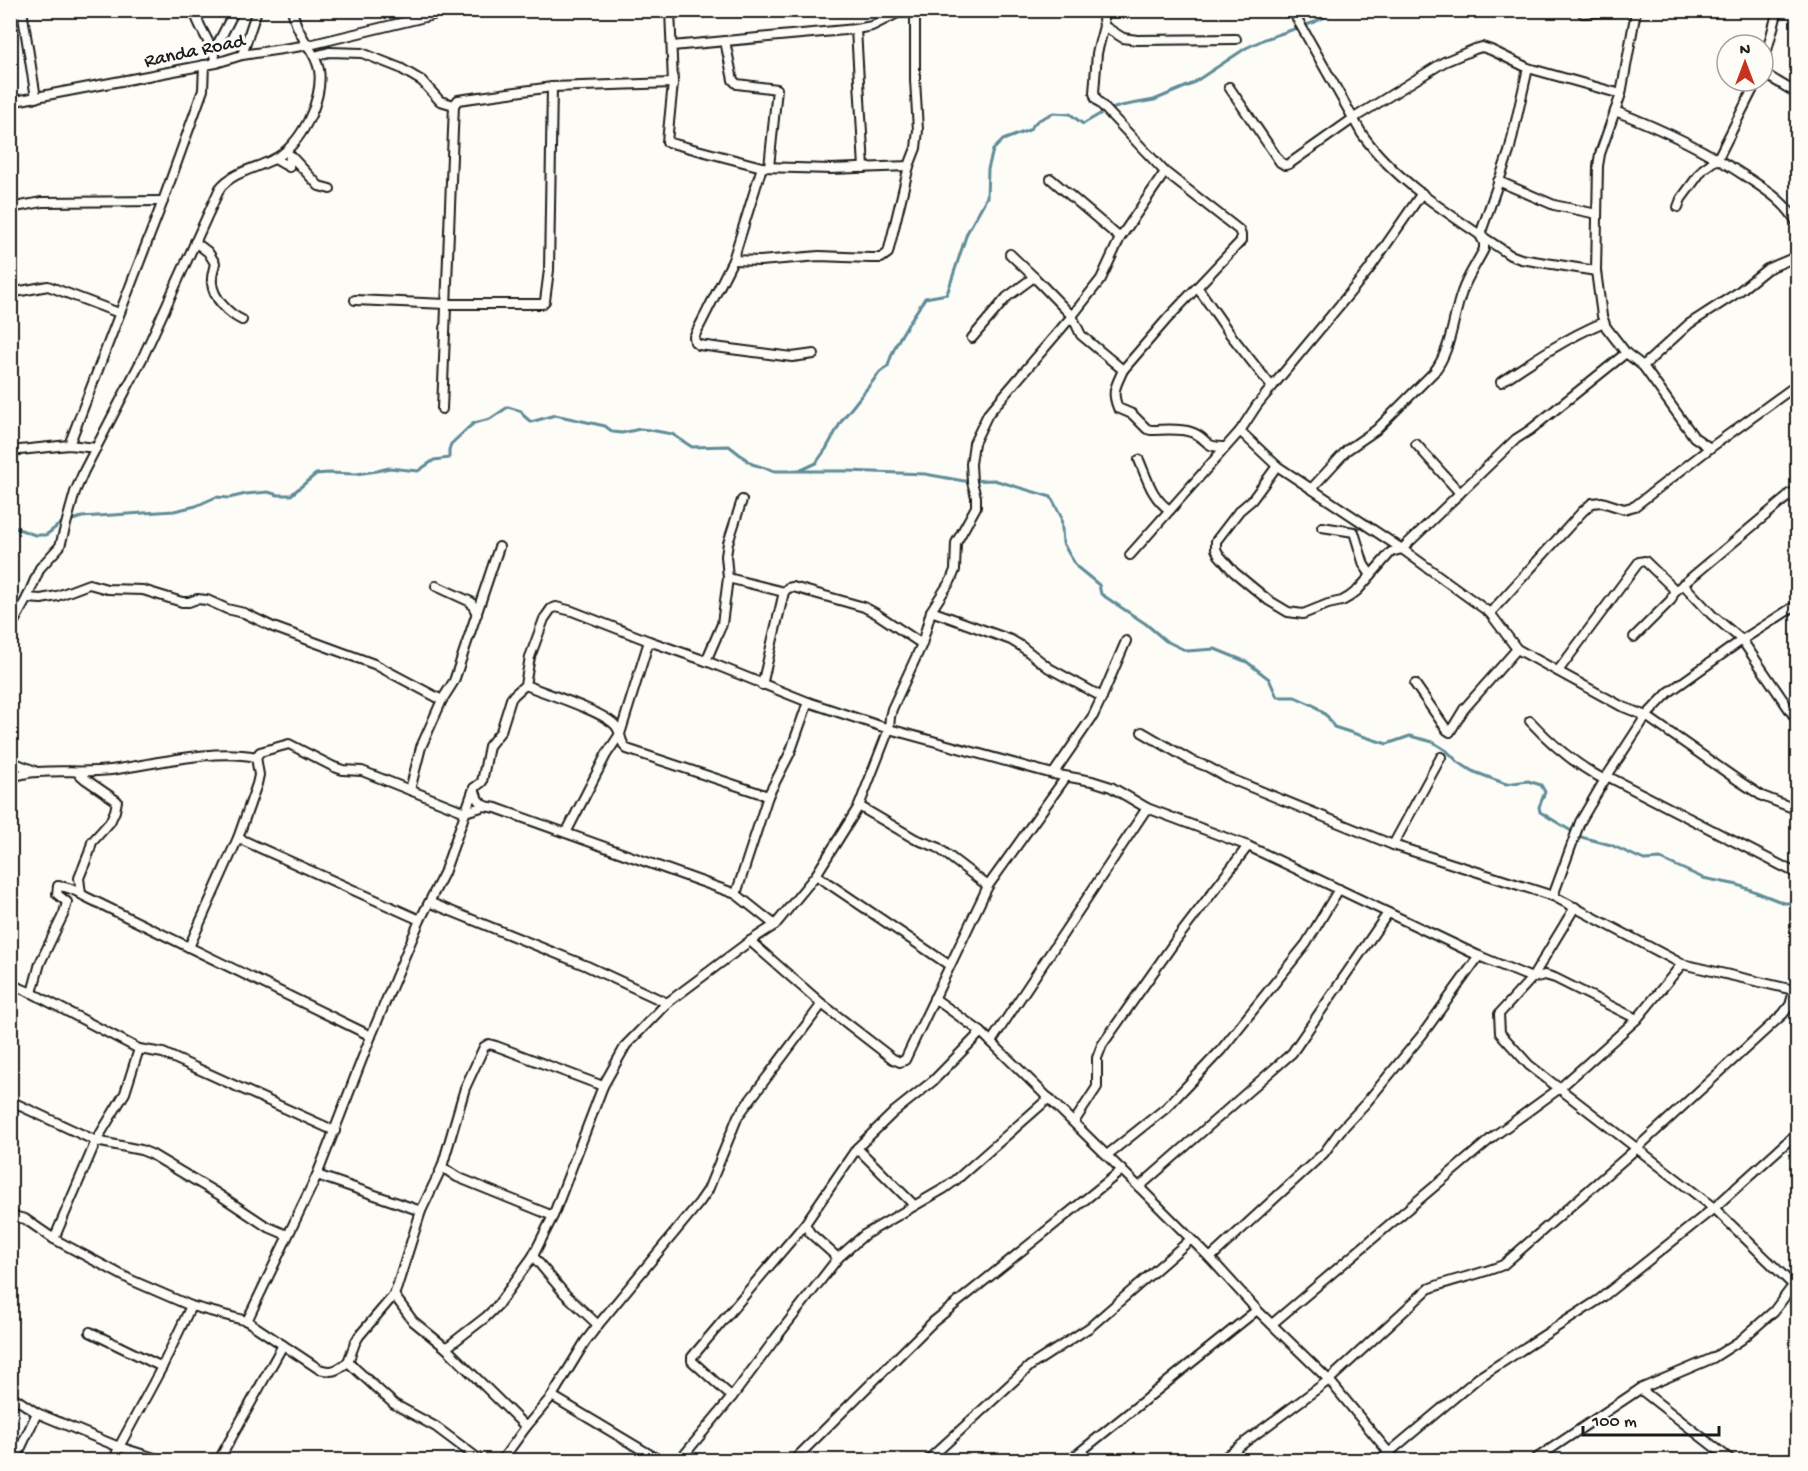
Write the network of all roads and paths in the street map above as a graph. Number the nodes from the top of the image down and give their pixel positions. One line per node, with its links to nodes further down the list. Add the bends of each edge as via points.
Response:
1 (22, 10): 34 (street)
2 (194, 10): 21 (street)
3 (236, 10): 21 (street)
4 (257, 10): 22 (street)
5 (292, 10): 19 (street)
6 (454, 10): 19 (street, Randa Road)
7 (670, 10): 20 (street)
8 (1102, 10): 14 (street)
9 (1292, 10): 38 (street)
10 (1778, 10): 16 (street)
11 (917, 11): 15 (street, via 898,13); 41 (street, via 918,130)
12 (1636, 11): 13 (street); 32 (street)
13 (1583, 13)
14 (1104, 26): 17 (street, via 1123,38 1137,40); 44 (street, via 1097,53 1096,99)
15 (856, 29): 18 (street); 43 (street)
16 (1772, 33)
17 (1236, 39)
18 (725, 41): 20 (street); 42 (street, via 737,84 777,89)
19 (309, 45): 22 (street, Randa Road); 23 (street)
20 (672, 46): 28 (street)
21 (214, 51): 24 (street)
22 (242, 55): 24 (street, Randa Road)
23 (315, 56): 36 (street, via 329,52 362,53 400,68 422,81 440,101); 40 (street, via 319,87 315,104 299,137)
24 (216, 63): 25 (street, Randa Road)
25 (204, 65): 34 (street, Randa Road); 49 (street, via 203,90)
26 (1528, 68): 32 (street); 38 (street, via 1491,50 1475,49 1444,62); 46 (street, via 1509,152)
27 (1775, 80): 33 (street)
28 (673, 82): 29 (street); 42 (street, via 668,142)
29 (552, 87): 36 (street, via 458,100); 65 (street, via 549,270 544,301)
30 (1229, 87): 38 (street, via 1285,165)
31 (1751, 93): 39 (street)
32 (1621, 94): 37 (street)
33 (1797, 94)
34 (36, 98): 35 (street, Randa Road)
35 (10, 102)
36 (454, 105): 65 (street)
37 (1615, 111): 39 (street); 52 (street, via 1598,166)
38 (1354, 118): 48 (street, via 1375,152)
39 (1718, 158): 50 (street, via 1703,169); 53 (street, via 1774,195)
40 (275, 159): 47 (street, via 289,167 290,155 319,186); 56 (street, via 232,176 219,188)
41 (909, 166): 43 (street); 59 (street, via 888,254 881,258)
42 (766, 167): 43 (street); 59 (street)
43 (864, 168)
44 (1165, 172): 55 (street); 62 (street, via 1241,235 1241,241)
45 (1051, 179): 55 (street)
46 (1498, 181): 52 (street, via 1554,205); 54 (street)
47 (330, 189)
48 (1422, 193): 54 (street); 77 (street, via 1368,271)
49 (164, 201): 51 (street, via 42,202); 66 (street)
50 (1678, 207)
51 (10, 208)
52 (1597, 214): 60 (street)
53 (1797, 225)
54 (1480, 235): 60 (street, via 1521,259); 89 (street, via 1484,249 1462,291 1441,363)
55 (1120, 238): 67 (street, via 1101,279)
56 (195, 242): 68 (street, via 215,263 213,289 224,307); 83 (street)
57 (1010, 254): 61 (street)
58 (1797, 256): 73 (street, via 1767,269 1737,294 1689,324)
59 (733, 260): 72 (street, via 694,337 695,342 792,357)
60 (1596, 271): 69 (street)
61 (1034, 277): 67 (street); 70 (street, via 1007,297)
62 (1198, 288): 74 (street); 77 (street)
63 (10, 293): 66 (street, via 48,286)
64 (355, 300): 65 (street)
65 (446, 304): 78 (street)
66 (119, 313): 81 (street)
67 (1072, 316): 74 (street, via 1081,335); 107 (street, via 993,407 974,444 971,464 976,507 956,543 951,580)
68 (242, 320)
69 (1604, 322): 71 (street); 75 (street, via 1575,334)
70 (972, 338)
71 (1626, 353): 73 (street); 90 (street, via 1516,439)
72 (814, 354)
73 (1643, 366): 84 (street, via 1694,437)
74 (1123, 370): 82 (street, via 1114,389 1118,408 1132,414 1147,429 1194,432 1211,446)
75 (1501, 382)
76 (1797, 384): 84 (street)
77 (1272, 387): 79 (street)
78 (442, 409)
79 (1240, 431): 82 (street); 87 (street)
80 (1416, 444): 90 (street)
81 (69, 445): 83 (street); 85 (street)
82 (1226, 447): 94 (street)
83 (96, 448): 105 (street, via 75,492 60,546 40,568)
84 (1710, 448): 108 (street, via 1635,506 1624,509 1592,503)
85 (10, 451)
86 (1139, 460): 94 (street, via 1154,495)
87 (1277, 466): 89 (street); 99 (street, via 1216,541 1219,555 1268,600 1297,614 1349,597)
88 (1797, 488): 91 (street)
89 (1311, 489): 97 (street)
90 (1460, 493): 97 (street)
91 (1789, 494): 93 (street); 101 (street)
92 (742, 500): 100 (street, via 728,543)
93 (1797, 503)
94 (1170, 510): 98 (street)
95 (1322, 526): 99 (street, via 1354,532)
96 (500, 547): 109 (street)
97 (1402, 549): 99 (street, via 1391,552); 108 (street)
98 (1130, 555)
99 (1371, 575)
100 (728, 578): 103 (street); 117 (street, via 722,624)
101 (1683, 584): 104 (street); 113 (street)
102 (436, 586): 109 (street, via 471,602)
103 (784, 592): 115 (street, via 793,587 864,607); 120 (street)
104 (1674, 592): 111 (street, via 1671,600); 118 (street, via 1645,561 1639,562)
105 (27, 598): 110 (street); 123 (street, via 57,596 89,584 142,591 182,602 207,600 374,664)
106 (1797, 604): 113 (street)
107 (931, 611): 115 (street); 122 (street, via 1011,640 1049,668)
108 (1490, 613): 116 (street)
109 (477, 614): 123 (street, via 453,681)
110 (10, 629)
111 (1634, 637)
112 (1126, 640): 122 (street)
113 (1742, 640): 125 (street, via 1670,692); 127 (street)
114 (649, 641): 117 (street); 121 (street, via 556,607 544,619 530,657); 130 (street)
115 (922, 644): 128 (street, via 892,710)
116 (1517, 650): 118 (street); 119 (street, via 1464,709 1450,732)
117 (706, 661): 120 (street)
118 (1558, 671): 125 (street)
119 (1414, 684)
120 (762, 685): 124 (street)
121 (525, 686): 130 (street, via 597,714 615,725); 140 (street, via 511,699 501,731 489,746 482,782)
122 (1102, 697): 136 (street)
123 (442, 700): 141 (street, via 421,747)
124 (808, 702): 128 (street); 142 (street, via 790,753)
125 (1646, 716): 139 (street); 146 (street, via 1739,782)
126 (1530, 721): 139 (street, via 1580,766)
127 (1797, 722)
128 (889, 729): 136 (street); 144 (street)
129 (1142, 732): 150 (street, via 1226,777)
130 (620, 734): 142 (street, via 627,749); 148 (street)
131 (1441, 756): 150 (street)
132 (256, 757): 135 (street, via 212,755); 141 (street, via 260,752 288,744 334,767 362,771); 149 (street, via 257,784)
133 (10, 761): 134 (street)
134 (37, 772): 135 (street); 137 (street)
135 (77, 772): 156 (street, via 117,801 110,822 92,842 79,878)
136 (1053, 774): 138 (street)
137 (10, 777)
138 (1066, 777): 145 (street, via 1111,787); 154 (street)
139 (1606, 778): 152 (street); 158 (street, via 1580,822)
140 (474, 788): 143 (street); 147 (street)
141 (410, 790): 147 (street)
142 (768, 796): 157 (street)
143 (485, 806): 147 (street); 148 (street)
144 (859, 806): 153 (street); 154 (street, via 915,839 937,847)
145 (1147, 808): 151 (street); 179 (street)
146 (1797, 810)
147 (465, 812): 159 (street)
148 (566, 833): 157 (street)
149 (238, 838): 162 (street); 165 (street)
150 (1393, 845): 158 (street)
151 (1248, 846): 155 (street); 185 (street, via 1102,1045 1097,1058 1097,1087)
152 (1794, 872)
153 (816, 875): 163 (street); 167 (street)
154 (988, 886): 167 (street)
155 (1339, 889): 161 (street); 191 (street, via 1306,944 1221,1050 1166,1108)
156 (81, 894): 165 (street); 172 (street, via 63,886 56,890 67,902 40,963)
157 (736, 894): 163 (street)
158 (1553, 896): 160 (street)
159 (431, 903): 162 (street); 174 (street)
160 (1575, 907): 168 (street); 169 (street)
161 (1388, 913): 166 (street); 195 (street, via 1292,1053)
162 (420, 920): 178 (street)
163 (775, 925): 164 (street)
164 (750, 941): 174 (street); 175 (street)
165 (189, 947): 178 (street)
166 (1479, 956): 169 (street); 209 (street, via 1422,1035 1324,1153)
167 (949, 964): 173 (street)
168 (1682, 964): 171 (street); 176 (street)
169 (1532, 978): 176 (street, via 1555,978); 182 (street, via 1499,1014 1500,1033 1529,1065)
170 (10, 984): 172 (street)
171 (1796, 991): 190 (street, via 1783,1014)
172 (32, 993): 180 (street)
173 (934, 998): 175 (street, via 905,1060 900,1062); 177 (street)
174 (667, 1003): 181 (street, via 626,1045)
175 (822, 1004): 216 (street, via 738,1116 699,1203)
176 (1637, 1019): 182 (street)
177 (981, 1032): 179 (street); 189 (street)
178 (371, 1036): 186 (street)
179 (991, 1042): 183 (street)
180 (139, 1049): 186 (street, via 164,1053); 188 (street, via 125,1093)
181 (603, 1086): 192 (street, via 489,1044 465,1088); 199 (street)
182 (1560, 1088): 190 (street); 215 (street, via 1494,1136)
183 (1049, 1098): 185 (street); 196 (street, via 956,1180)
184 (10, 1101): 188 (street)
185 (1074, 1122): 191 (street)
186 (335, 1131): 194 (street)
187 (1797, 1132): 197 (street)
188 (96, 1141): 203 (street, via 151,1154 266,1226); 205 (street)
189 (858, 1148): 196 (street); 201 (street)
190 (1637, 1148): 197 (street); 222 (street, via 1503,1265 1428,1289)
191 (1107, 1155): 193 (street)
192 (442, 1167): 198 (street); 199 (street, via 457,1177)
193 (1122, 1170): 195 (street); 239 (street, via 933,1322)
194 (317, 1175): 198 (street); 203 (street)
195 (1139, 1186): 206 (street)
196 (914, 1205): 208 (street, via 864,1235)
197 (1714, 1208): 210 (street); 230 (street, via 1600,1299 1478,1378)
198 (421, 1211): 211 (street)
199 (553, 1216): 207 (street)
200 (10, 1219): 205 (street, via 25,1219)
201 (806, 1224): 202 (street); 204 (street)
202 (810, 1233): 204 (street); 208 (street)
203 (287, 1235): 214 (street)
204 (797, 1235): 226 (street, via 693,1357 692,1361)
205 (54, 1239): 212 (street)
206 (1190, 1240): 209 (street); 240 (street, via 1090,1327 1030,1366)
207 (533, 1256): 216 (street); 219 (street, via 497,1306)
208 (838, 1258): 226 (street)
209 (1210, 1258): 213 (street)
210 (1795, 1282): 223 (street, via 1774,1311 1741,1340 1713,1358)
211 (394, 1294): 219 (street, via 413,1322); 220 (street, via 354,1343)
212 (190, 1306): 214 (street); 221 (street)
213 (1257, 1310): 215 (street); 241 (street)
214 (247, 1321): 218 (street)
215 (1272, 1324): 222 (street)
216 (598, 1325): 225 (street)
217 (90, 1332): 221 (street)
218 (283, 1345): 220 (street, via 329,1372); 234 (street)
219 (446, 1348): 228 (street)
220 (348, 1362): 235 (street, via 394,1404 436,1427)
221 (162, 1367): 229 (street)
222 (1329, 1380): 230 (street); 242 (street)
223 (1640, 1389): 245 (street); 246 (street)
224 (10, 1395): 227 (street)
225 (552, 1396): 228 (street); 237 (street)
226 (732, 1397): 238 (street)
227 (37, 1413): 229 (street); 231 (street)
228 (526, 1427): 236 (street)
229 (118, 1447): 232 (street); 233 (street)
230 (1388, 1454): 243 (street); 244 (street)
231 (15, 1461)
232 (114, 1461)
233 (161, 1461)
234 (219, 1461)
235 (480, 1461)
236 (502, 1461)
237 (659, 1461)
238 (680, 1461)
239 (794, 1461)
240 (928, 1461)
241 (1070, 1461)
242 (1221, 1461)
243 (1380, 1461)
244 (1395, 1461)
245 (1534, 1461)
246 (1731, 1461)

